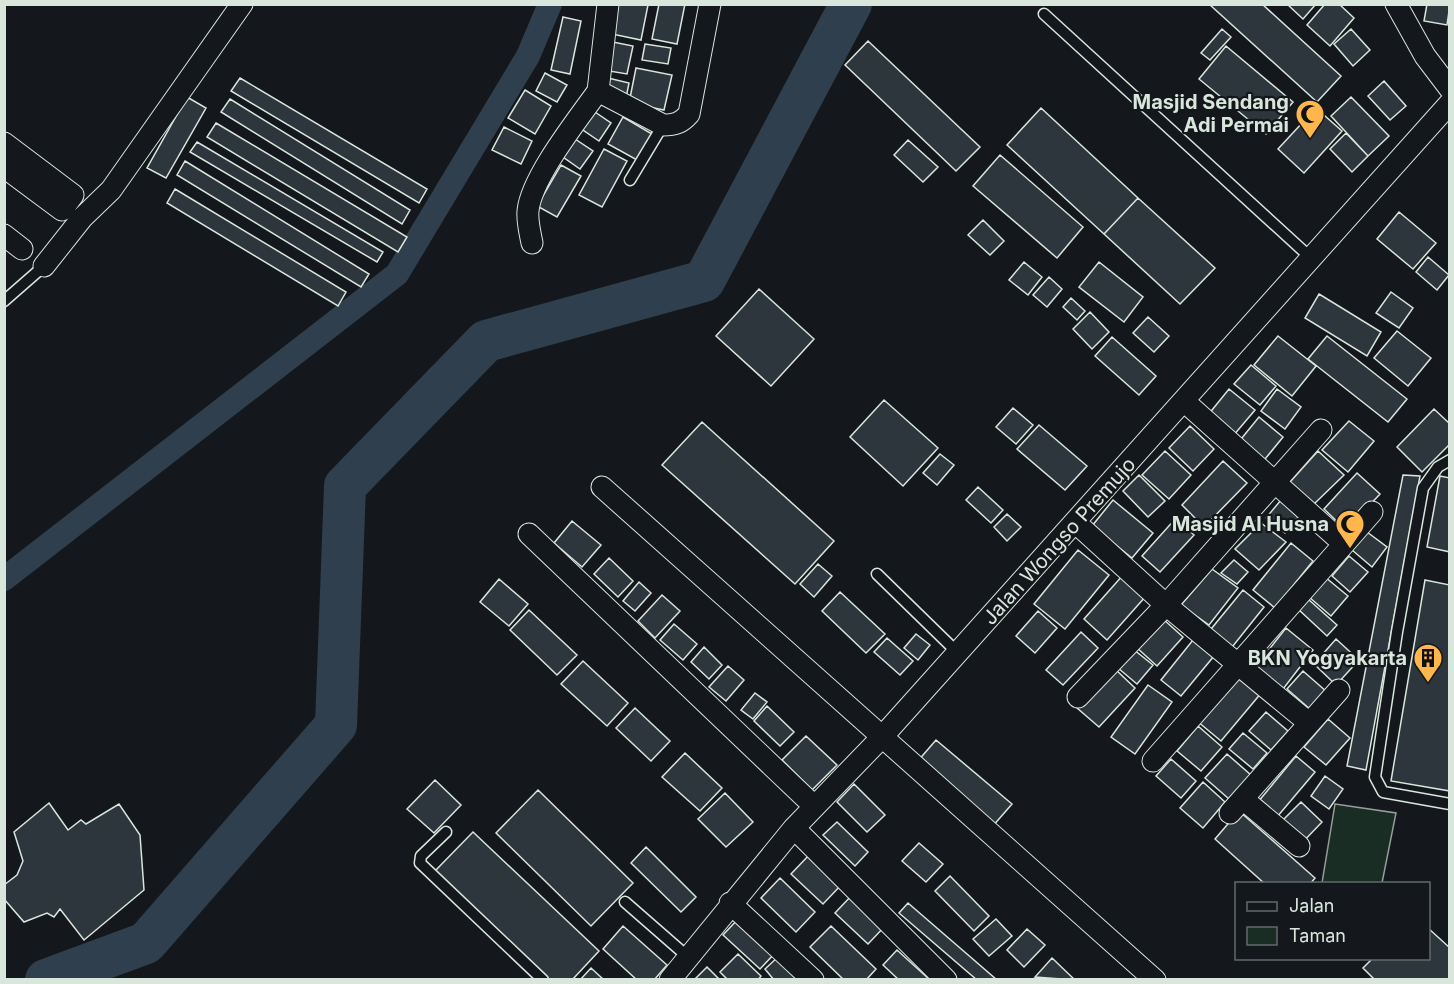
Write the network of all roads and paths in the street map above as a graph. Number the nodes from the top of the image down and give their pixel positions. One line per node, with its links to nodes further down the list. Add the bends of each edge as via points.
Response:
1 (242, 4): 17 (street, via 111,190)
2 (608, 4): 7 (street)
3 (710, 4): 9 (street, via 688,114 682,122)
4 (1396, 4): 6 (street)
5 (1044, 14): 16 (lane)
6 (1449, 89)
7 (598, 91): 9 (street); 14 (street, via 534,190 528,210)
8 (1449, 103): 16 (street, Jalan Wongso Premujo)
9 (663, 125): 12 (lane)
10 (4, 142): 11 (street, via 73,195 62,210)
11 (4, 167)
12 (630, 180)
13 (4, 235): 15 (street)
14 (532, 243)
15 (22, 249)
16 (1311, 258): 19 (street, Jalan Wongso Premujo)
17 (45, 266): 18 (lane)
18 (4, 301)
19 (1185, 402): 22 (street); 25 (street, Jalan Wongso Premujo)
20 (1321, 430): 22 (street)
21 (1449, 460): 37 (lane, via 1438,467 1423,488 1375,777 1383,792)
22 (1275, 482): 27 (street); 29 (street)
23 (602, 488): 35 (street)
24 (1372, 512): 27 (street)
25 (1076, 523): 29 (street); 30 (street, Jalan Wongso Premujo)
26 (529, 534): 38 (street)
27 (1344, 544): 31 (street)
28 (877, 574): 30 (lane)
29 (1166, 605): 31 (street); 33 (street)
30 (958, 653): 35 (street, Jalan Wongso Premujo)
31 (1237, 664): 34 (street); 36 (street)
32 (1339, 690): 34 (street)
33 (1078, 697)
34 (1309, 723): 41 (street, via 1236,806)
35 (882, 738): 38 (street, Jalan Wongso Premujo); 49 (street)
36 (1153, 761)
37 (1449, 804)
38 (814, 806): 39 (street, Jalan Wongso Premujo)
39 (794, 828): 43 (street, Jalan Wongso Premujo); 48 (street)
40 (446, 832): 46 (lane, via 421,856 420,863)
41 (1299, 846)
42 (625, 902): 44 (lane)
43 (730, 903): 44 (street, Jalan Wongso Premujo); 47 (street)
44 (688, 957): 45 (street, Jalan Wongso Premujo)
45 (673, 978)
46 (543, 980)
47 (813, 980)
48 (946, 980)
49 (1155, 980)

